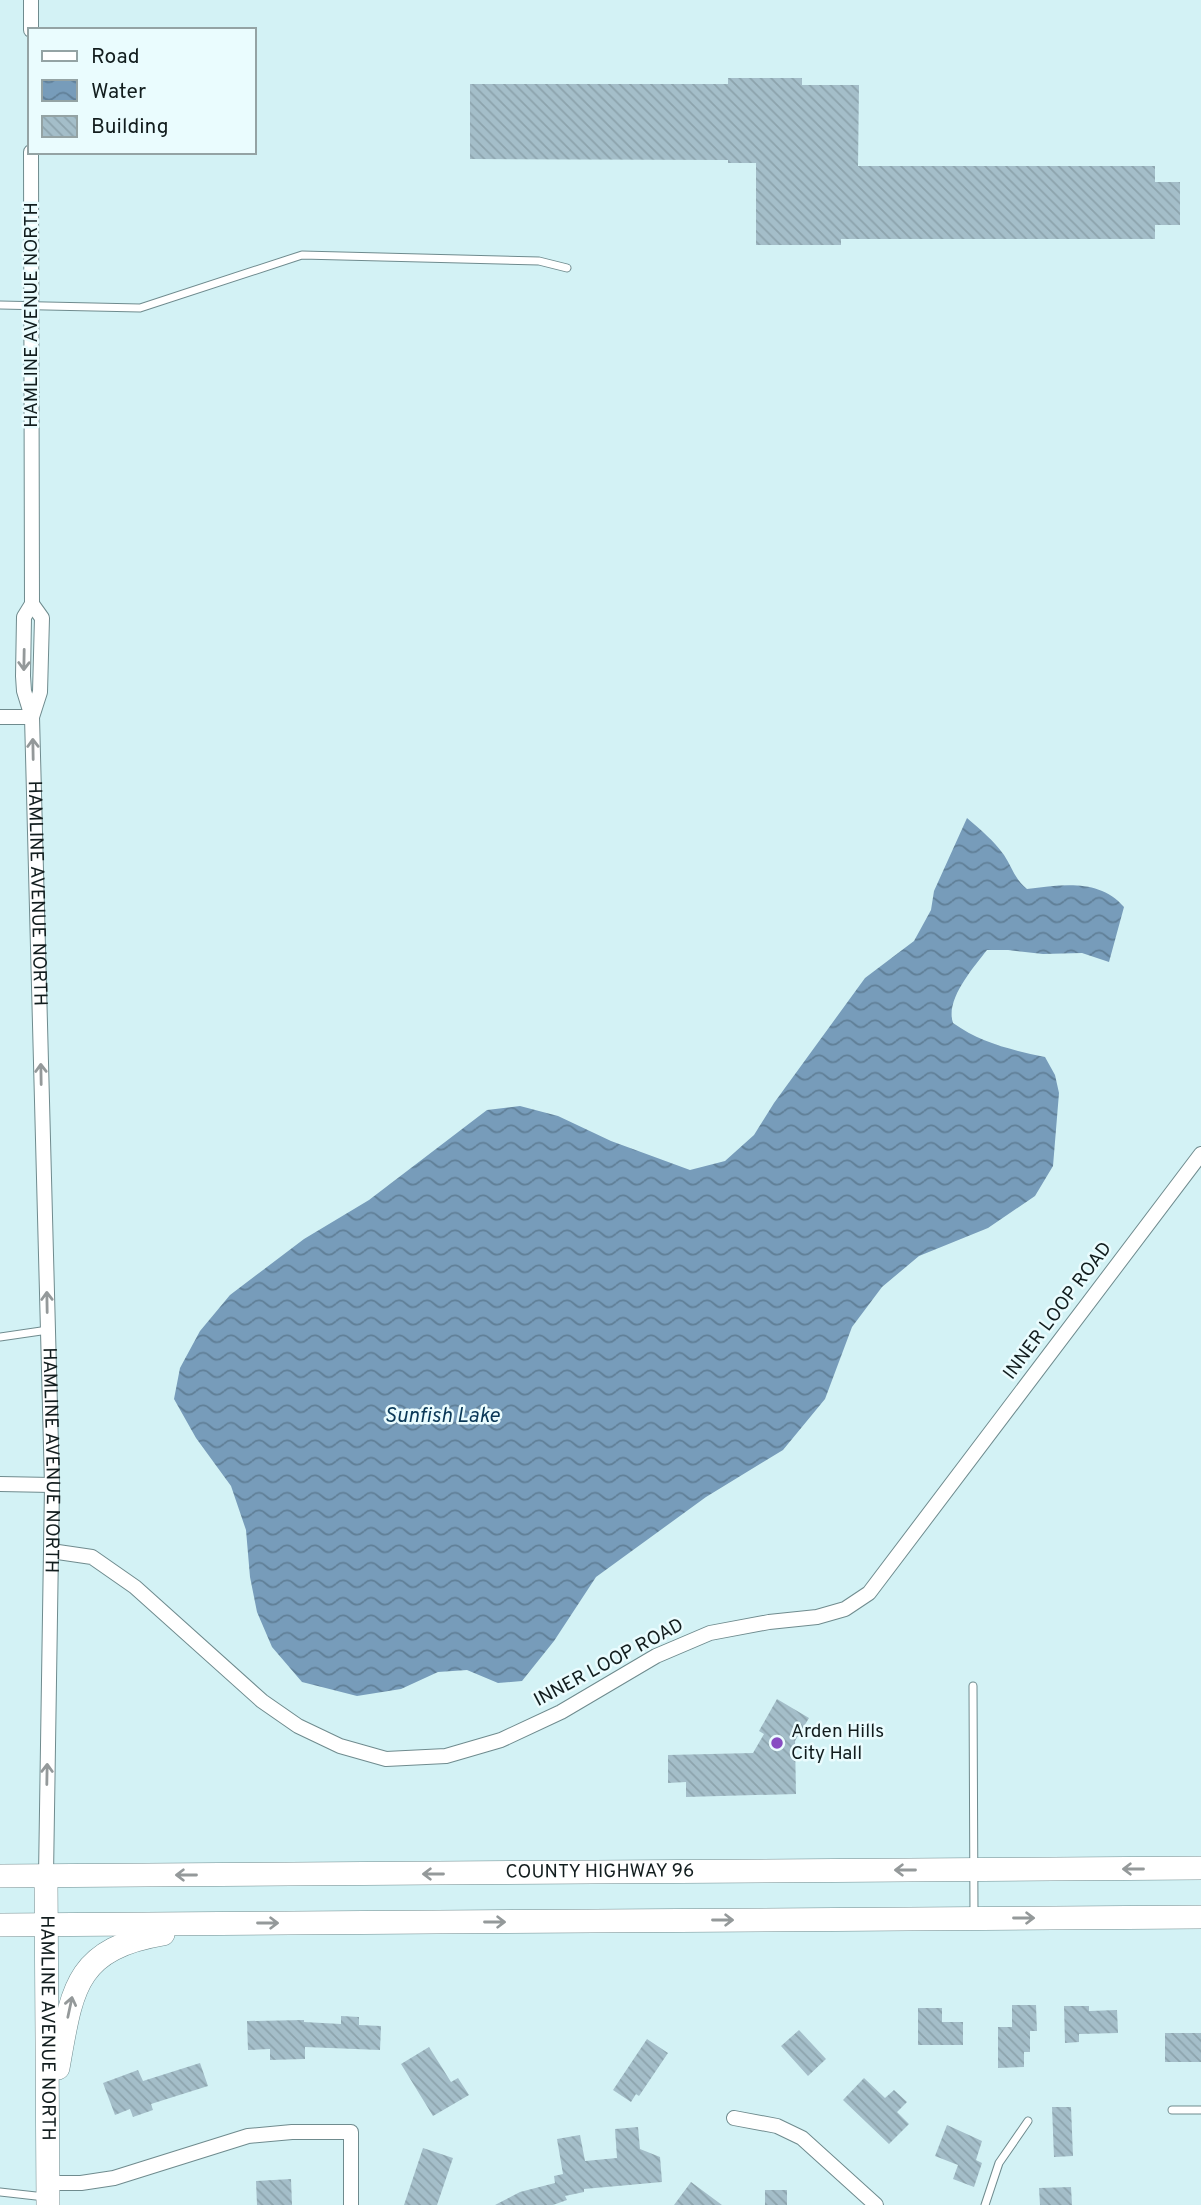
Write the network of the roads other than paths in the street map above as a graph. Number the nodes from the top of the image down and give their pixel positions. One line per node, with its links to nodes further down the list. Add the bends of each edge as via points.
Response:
1 (31, 0): 2 (street)
2 (31, 28)
3 (31, 154): 6 (street, HAMLINE AVENUE NORTH)
4 (567, 268): 6 (lane, via 539,261 302,256 140,308)
5 (0, 305): 6 (lane)
6 (32, 305): 8 (street, HAMLINE AVENUE NORTH, via 33,604 42,618 40,692)
7 (0, 717): 8 (street)
8 (33, 717): 10 (street, HAMLINE AVENUE NORTH, one-way to 8)
9 (1201, 1154): 14 (street, INNER LOOP ROAD, via 869,1593 845,1609 817,1617 710,1633 656,1656 561,1712 501,1740 446,1756 386,1759 340,1746 298,1726 262,1701 125,1579 92,1557)
10 (48, 1330): 11 (lane); 13 (street, HAMLINE AVENUE NORTH)
11 (0, 1337)
12 (0, 1484): 13 (street)
13 (52, 1485): 14 (street, HAMLINE AVENUE NORTH)
14 (51, 1551): 19 (street, HAMLINE AVENUE NORTH, one-way to 14)
15 (973, 1686): 17 (lane)
16 (1201, 1868): 17 (main road, COUNTY HIGHWAY 96, one-way to 17)
17 (975, 1870): 19 (main road, COUNTY HIGHWAY 96, one-way to 19); 21 (lane)
18 (0, 1876): 19 (main road, COUNTY HIGHWAY 96)
19 (46, 1876): 23 (main road, HAMLINE AVENUE NORTH)
20 (1201, 1917): 21 (main road, one-way to 20)
21 (974, 1919): 22 (main road, one-way to 21)
22 (232, 1923): 23 (main road); 29 (main road, one-way to 22, via 73,1994 89,1966 139,1938)
23 (46, 1924): 24 (main road); 29 (main road, HAMLINE AVENUE NORTH)
24 (0, 1925)
25 (1172, 2110): 26 (lane)
26 (1201, 2110)
27 (734, 2118): 33 (street, via 777,2126 802,2138)
28 (1028, 2121): 34 (lane, via 999,2163)
29 (48, 2123): 31 (main road, HAMLINE AVENUE NORTH)
30 (0, 2192): 31 (lane)
31 (48, 2195): 32 (street, via 248,2136 351,2132)
32 (351, 2205)
33 (876, 2205)
34 (985, 2205)

